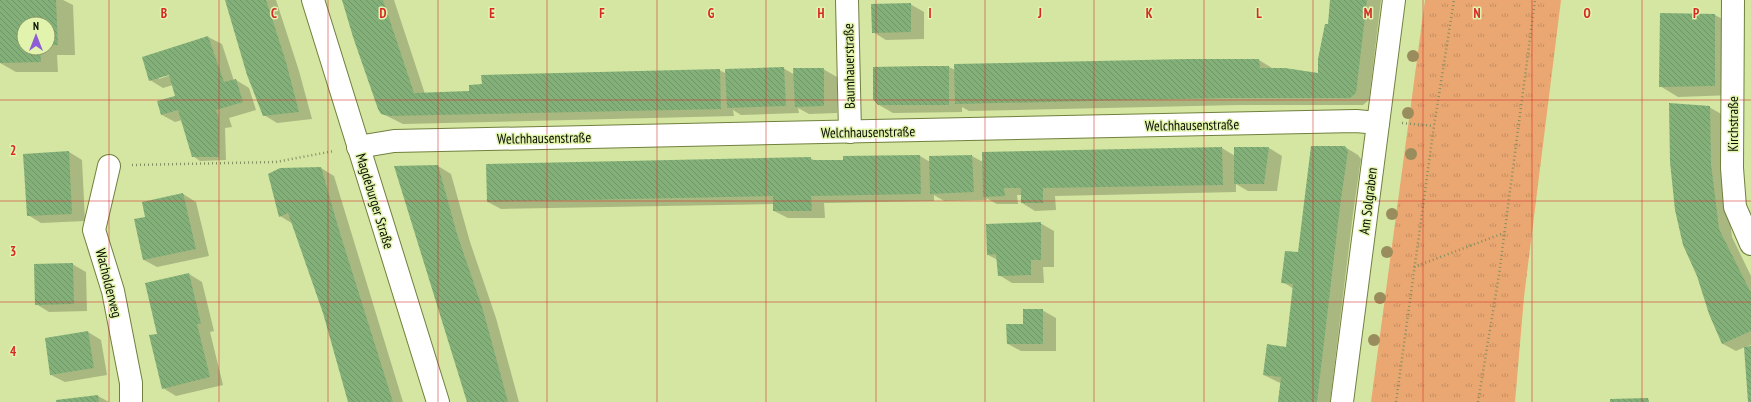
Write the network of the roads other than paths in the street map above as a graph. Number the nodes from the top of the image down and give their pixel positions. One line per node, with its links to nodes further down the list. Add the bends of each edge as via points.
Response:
1 (313, 0): 7 (street, Magdeburger Straße)
2 (848, 0): 6 (street, Baumhauerstraße)
3 (1394, 0): 5 (street, Am Solgraben)
4 (1733, 0): 9 (street, Kirchstraße, via 1732,168 1735,207)
5 (1378, 123): 6 (street, Welchhausenstraße, via 1356,121); 12 (street, Am Solgraben)
6 (850, 132): 7 (street, Welchhausenstraße, via 394,141)
7 (358, 146): 11 (street, Magdeburger Straße)
8 (109, 166): 10 (street, Wacholderweg, via 94,230 113,291 131,383)
9 (1751, 244)
10 (131, 402)
11 (438, 402)
12 (1342, 402)

